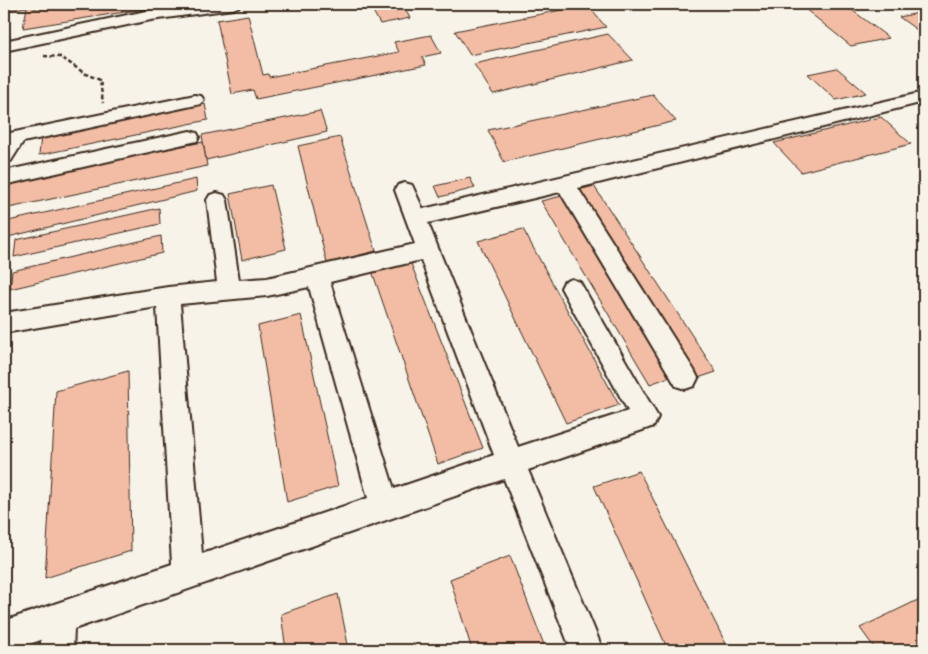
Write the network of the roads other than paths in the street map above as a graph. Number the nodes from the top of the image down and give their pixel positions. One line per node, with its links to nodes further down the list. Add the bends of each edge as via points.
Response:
1 (233, 4): 2 (lane, via 151,15)
2 (4, 46)
3 (924, 97): 8 (lane)
4 (195, 100): 6 (lane, via 17,137)
5 (190, 137): 7 (lane)
6 (4, 156)
7 (4, 178)
8 (565, 184): 11 (lane); 18 (lane)
9 (405, 190): 11 (lane)
10 (217, 200): 15 (lane)
11 (416, 218): 12 (lane)
12 (427, 250): 13 (lane); 19 (lane)
13 (316, 276): 15 (lane, via 266,287); 20 (lane)
14 (572, 288): 19 (lane, via 645,417)
15 (229, 290): 16 (lane)
16 (168, 296): 17 (lane); 21 (lane)
17 (4, 323)
18 (684, 378)
19 (511, 463): 20 (lane); 25 (lane)
20 (385, 507): 21 (lane)
21 (188, 574): 22 (lane)
22 (58, 618): 23 (lane); 24 (lane)
23 (4, 637)
24 (57, 650)
25 (587, 650)

